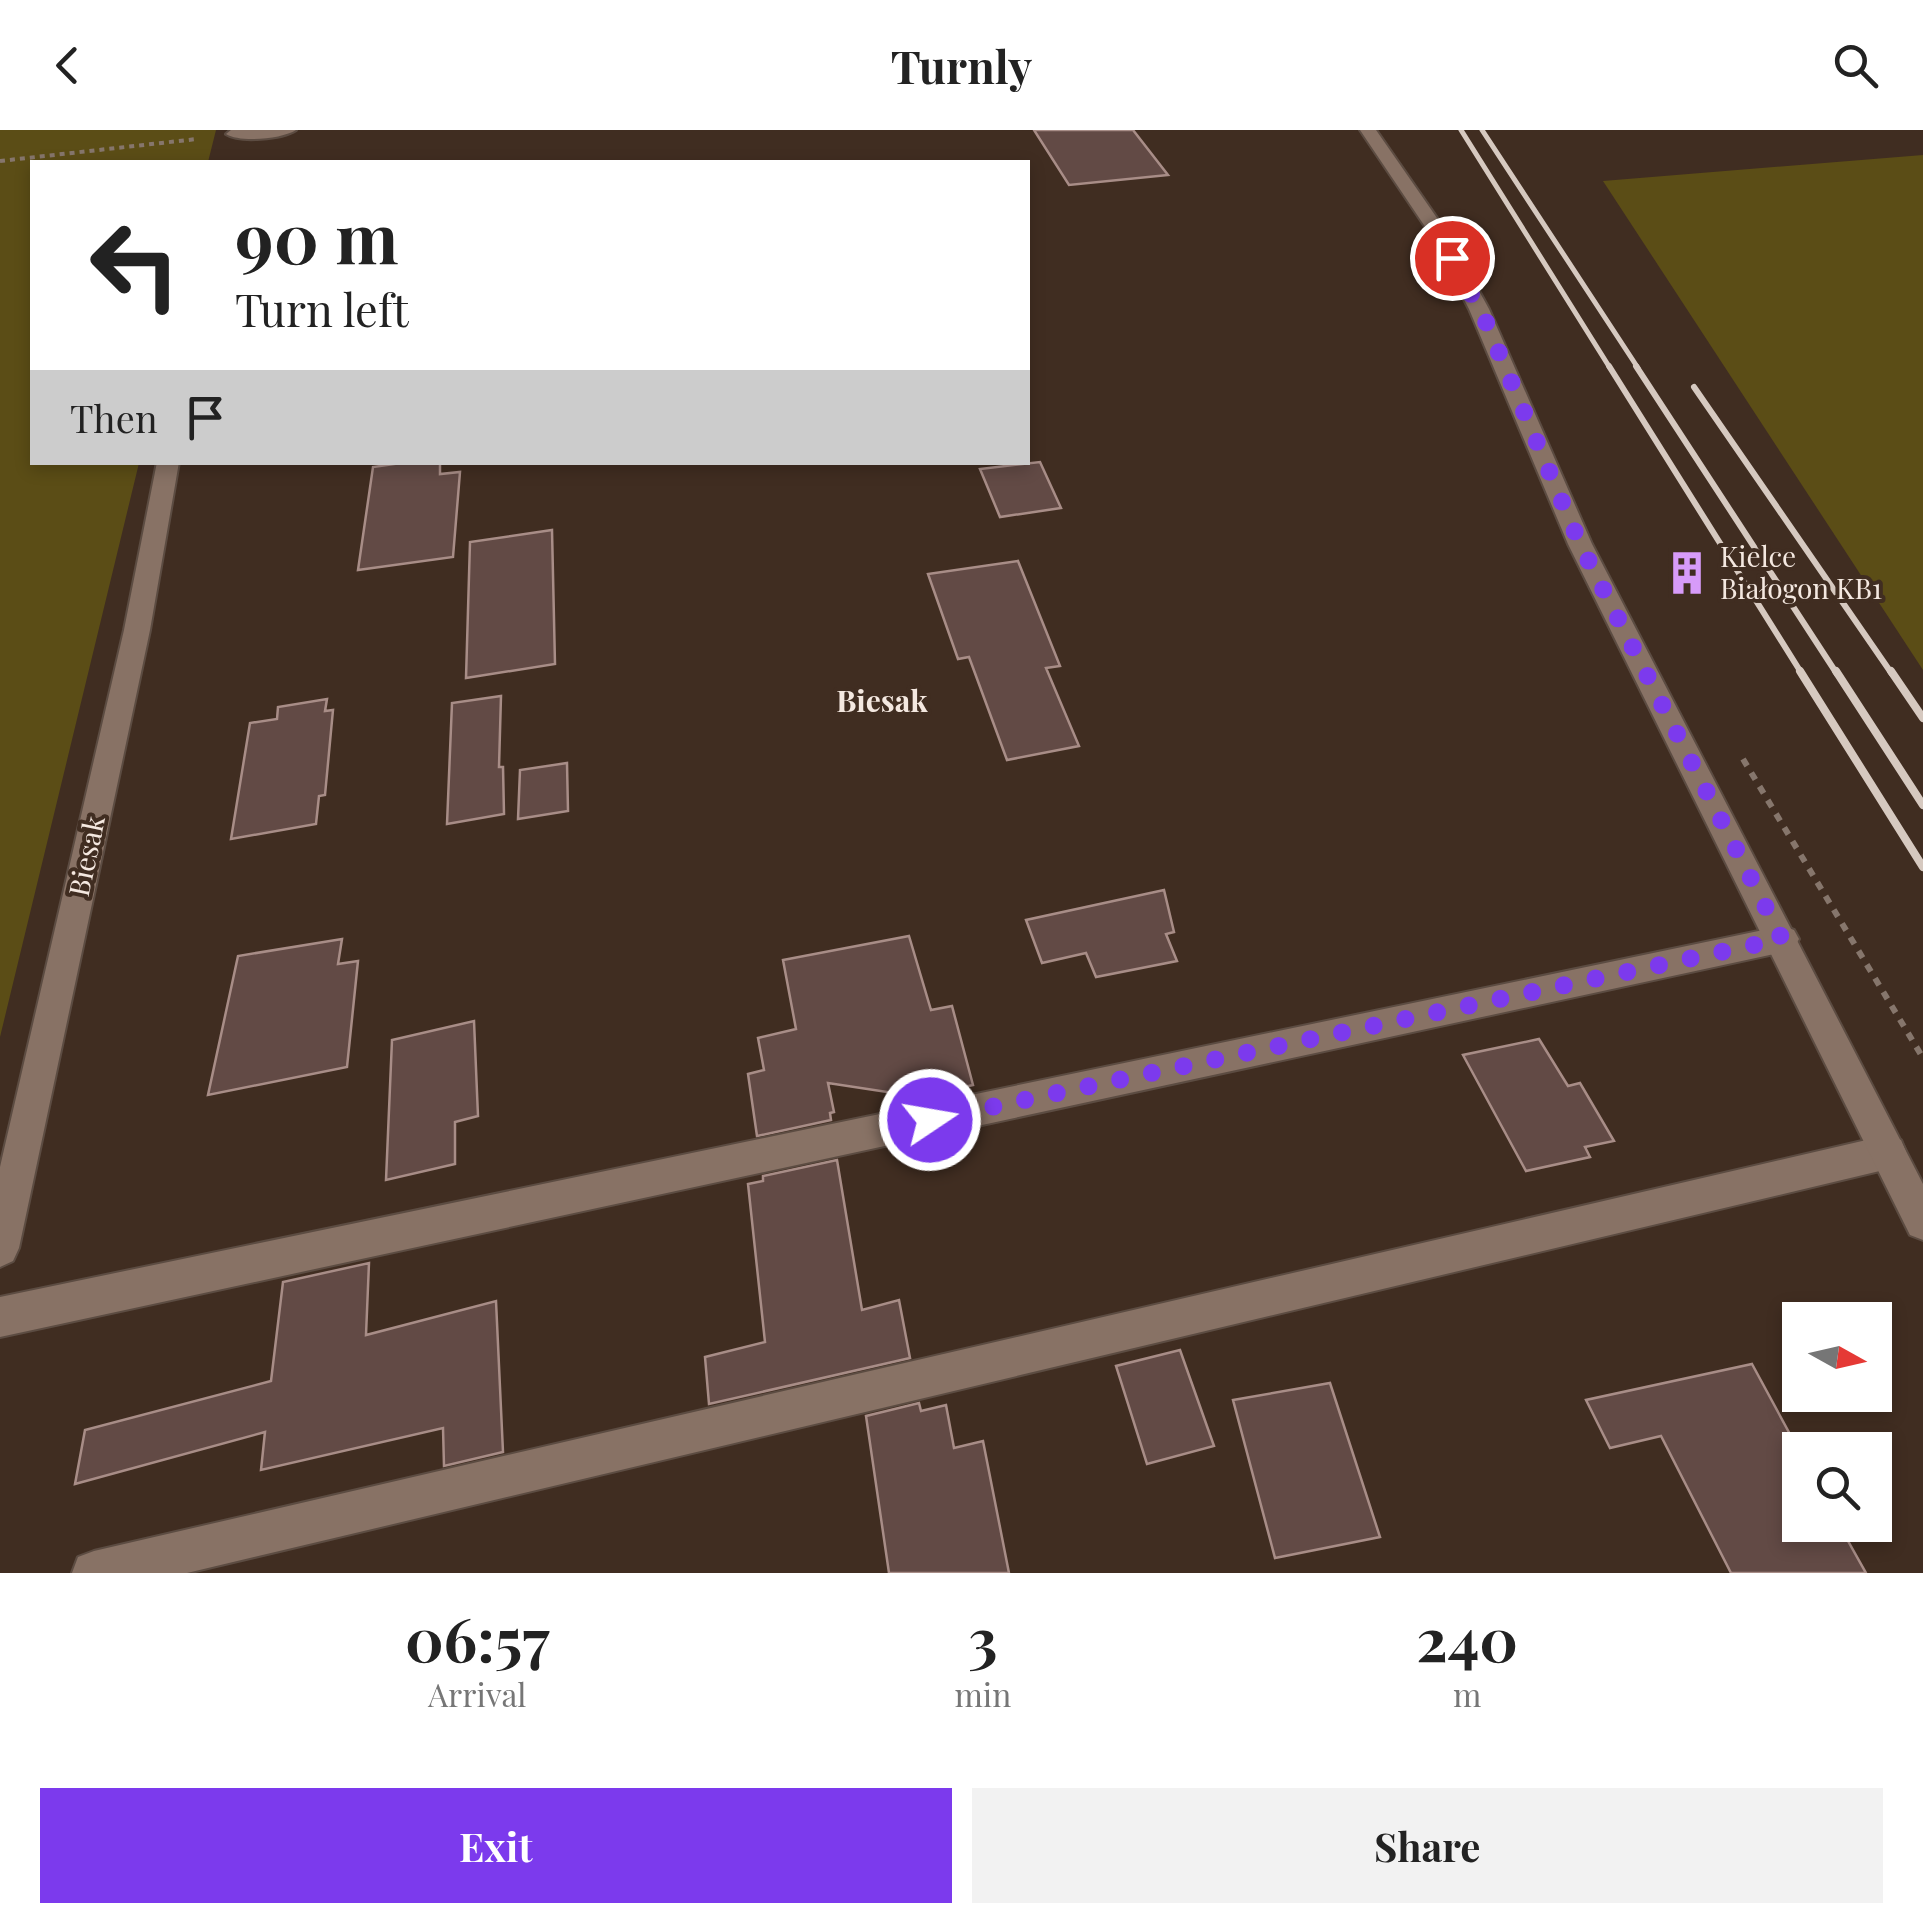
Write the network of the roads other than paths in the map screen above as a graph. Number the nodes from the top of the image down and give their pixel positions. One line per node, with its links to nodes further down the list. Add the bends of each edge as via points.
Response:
1 (288, 130): 3 (street)
2 (1368, 130): 5 (street, via 1437,231 1479,309 1580,544)
3 (233, 138)
4 (167, 465): 8 (street, Biesak)
5 (1782, 939): 6 (street); 9 (street)
6 (1888, 1152): 7 (street); 10 (street)
7 (1923, 1222)
8 (0, 1248)
9 (0, 1317)
10 (94, 1573)

